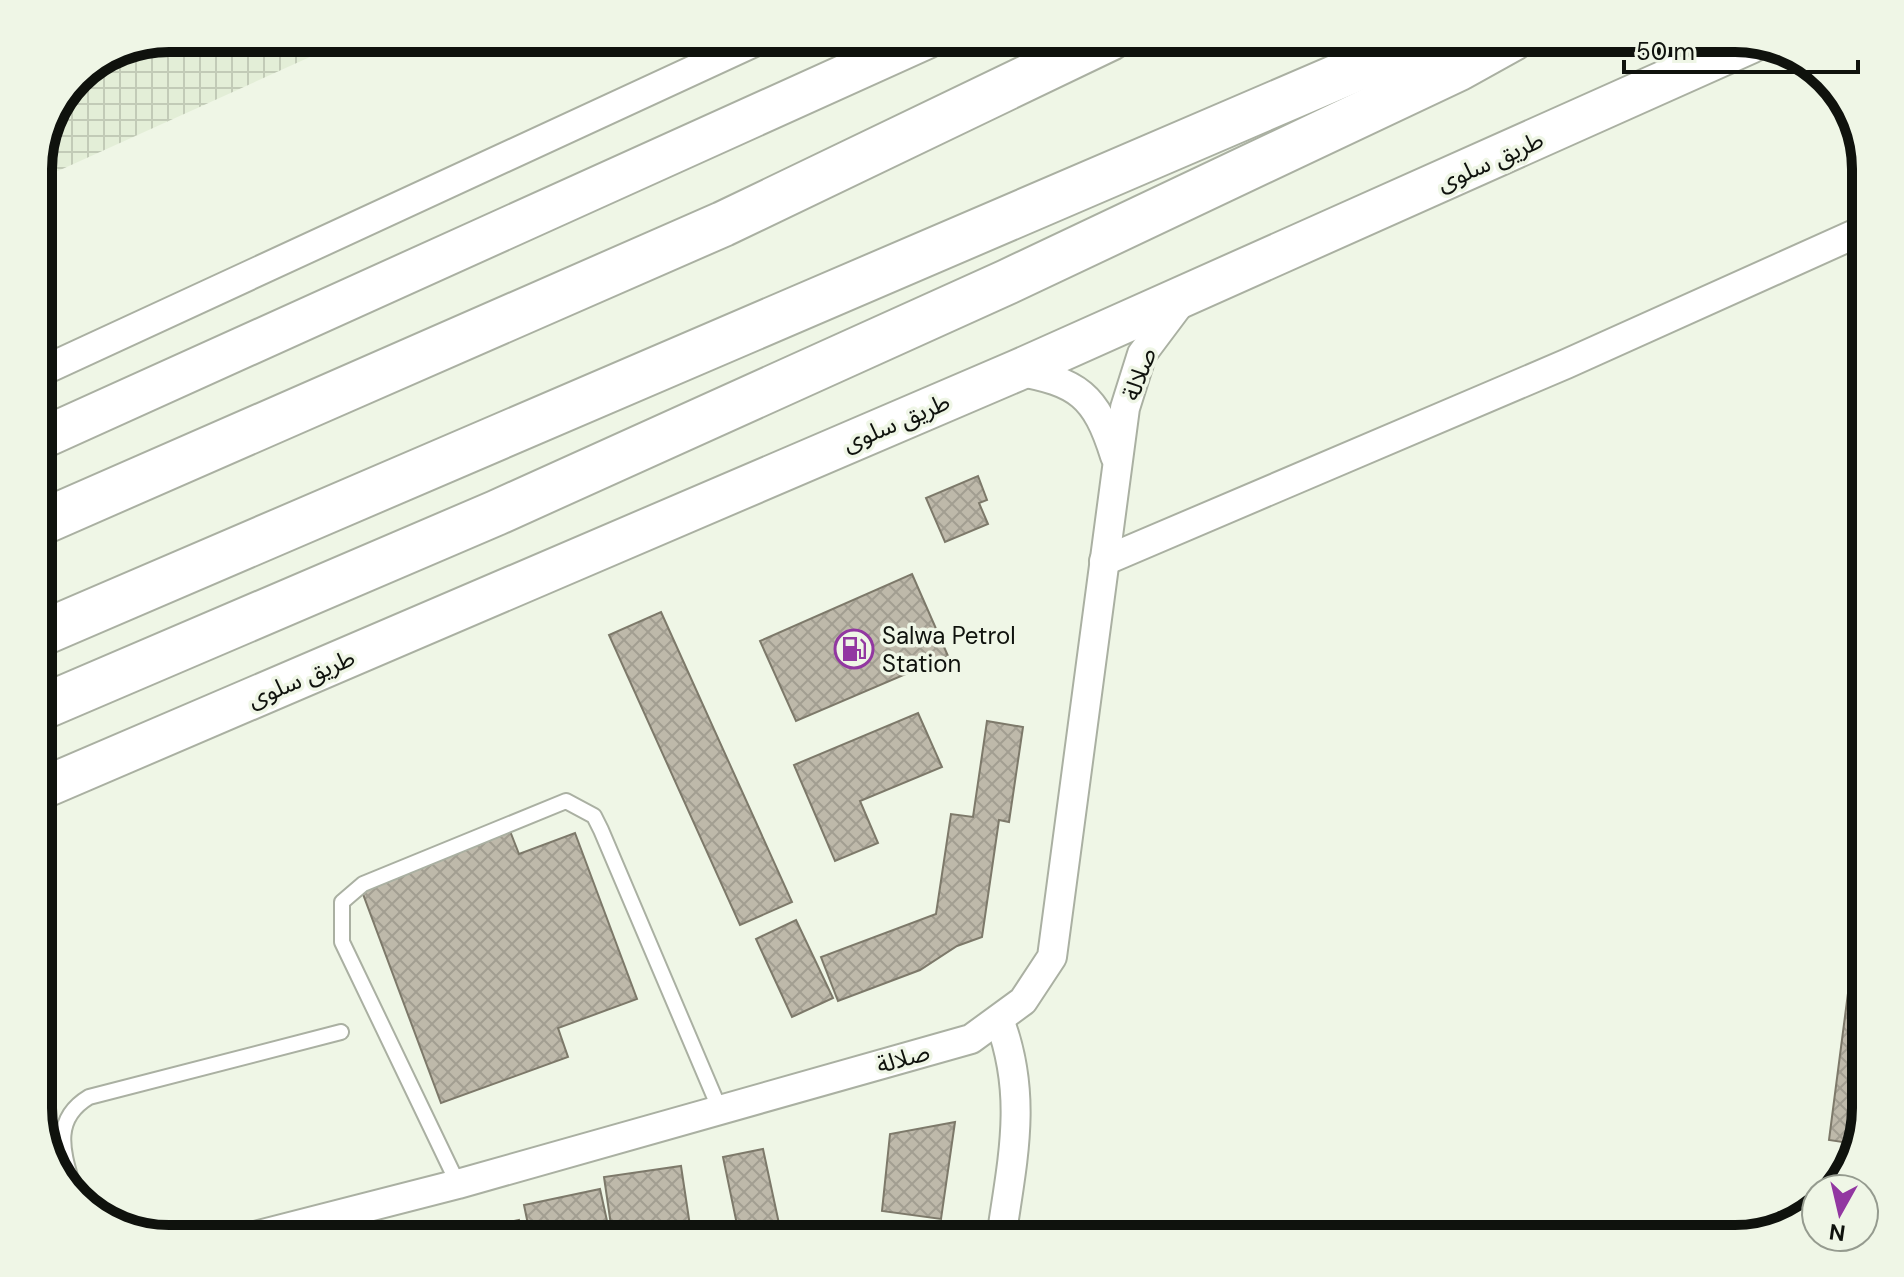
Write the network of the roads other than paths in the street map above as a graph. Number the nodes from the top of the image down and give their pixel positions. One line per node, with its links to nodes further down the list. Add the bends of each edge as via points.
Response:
1 (733, 52): 9 (street)
2 (896, 52): 11 (main road)
3 (1081, 52): 13 (highway, via 723,224)
4 (1395, 52): 15 (highway)
5 (1488, 52): 16 (highway, via 1007,282 496,513)
6 (1730, 52): 8 (main road, طريق سلوى)
7 (1852, 235): 14 (street)
8 (1187, 296): 10 (main road, طريق سلوى); 12 (street, صلالة, via 1142,354 1128,395)
9 (52, 367)
10 (1016, 371): 12 (street, صلالة, via 1072,386 1094,404); 17 (main road, طريق سلوى)
11 (52, 434)
12 (1118, 464): 14 (street, صلالة)
13 (52, 518)
14 (1104, 561): 18 (street, صلالة, via 1052,957 1023,1001)
15 (52, 629)
16 (52, 703)
17 (52, 784)
18 (1000, 1022): 20 (street, صلالة, via 971,1039); 24 (street, via 1018,1103)
19 (341, 1032): 21 (lane, via 89,1097 70,1112 62,1134)
20 (720, 1110): 22 (street, صلالة); 22 (lane, via 601,830 594,816 566,801 363,884 342,902 342,942)
21 (69, 1168)
22 (458, 1184): 23 (street, صلالة)
23 (298, 1225)
24 (1003, 1225)

